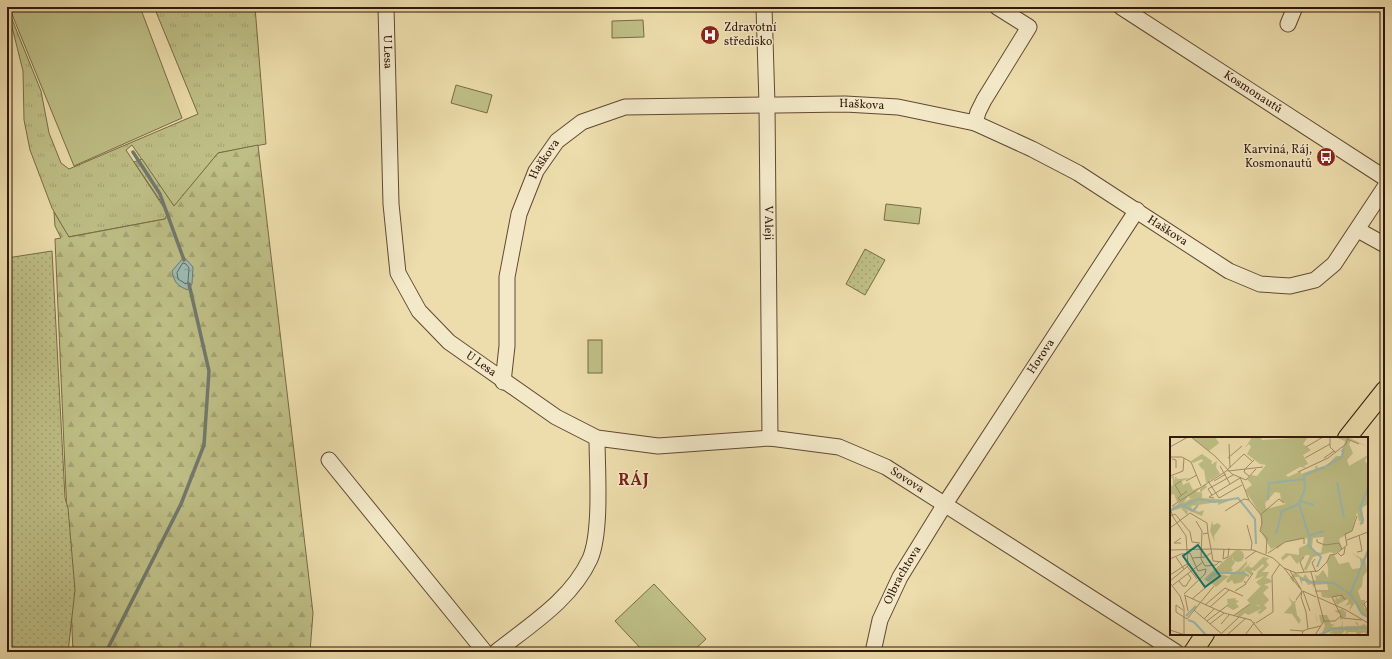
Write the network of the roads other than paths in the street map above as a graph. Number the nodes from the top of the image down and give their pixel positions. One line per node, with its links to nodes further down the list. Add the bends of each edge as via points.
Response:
1 (386, 7): 14 (street, U Lesa, via 391,204 398,274 419,312 449,342)
2 (764, 7): 7 (street, V Aleji)
3 (997, 7): 8 (street, via 1029,26 978,112)
4 (1121, 7): 9 (street, Kosmonautů)
5 (1296, 7): 6 (street)
6 (1288, 24)
7 (767, 104): 8 (street, Haškova, via 898,107); 14 (street, Haškova, via 625,107 582,122 557,141 536,171 519,214 507,277 507,346); 18 (street, V Aleji)
8 (975, 124): 11 (street, Haškova, via 1078,173)
9 (1385, 178)
10 (1385, 187): 12 (street, Haškova)
11 (1137, 210): 12 (street, Haškova, via 1229,271 1260,284 1290,286 1315,280 1334,264); 20 (street, Horova)
12 (1358, 230): 13 (street)
13 (1385, 245)
14 (503, 382): 17 (street, U Lesa, via 556,417)
15 (1385, 390): 16 (main road)
16 (1348, 437)
17 (597, 438): 18 (street, Sovova, via 658,446); 23 (street, via 597,527 590,558 574,584 552,608)
18 (770, 438): 20 (street, Sovova, via 839,447 886,467)
19 (329, 460): 22 (street)
20 (945, 504): 24 (street, Olbrachtova, via 900,577 880,620); 25 (street, Sovova)
21 (1204, 635): 26 (main road)
22 (485, 652)
23 (496, 652)
24 (873, 652)
25 (1176, 652)
26 (1193, 652)

